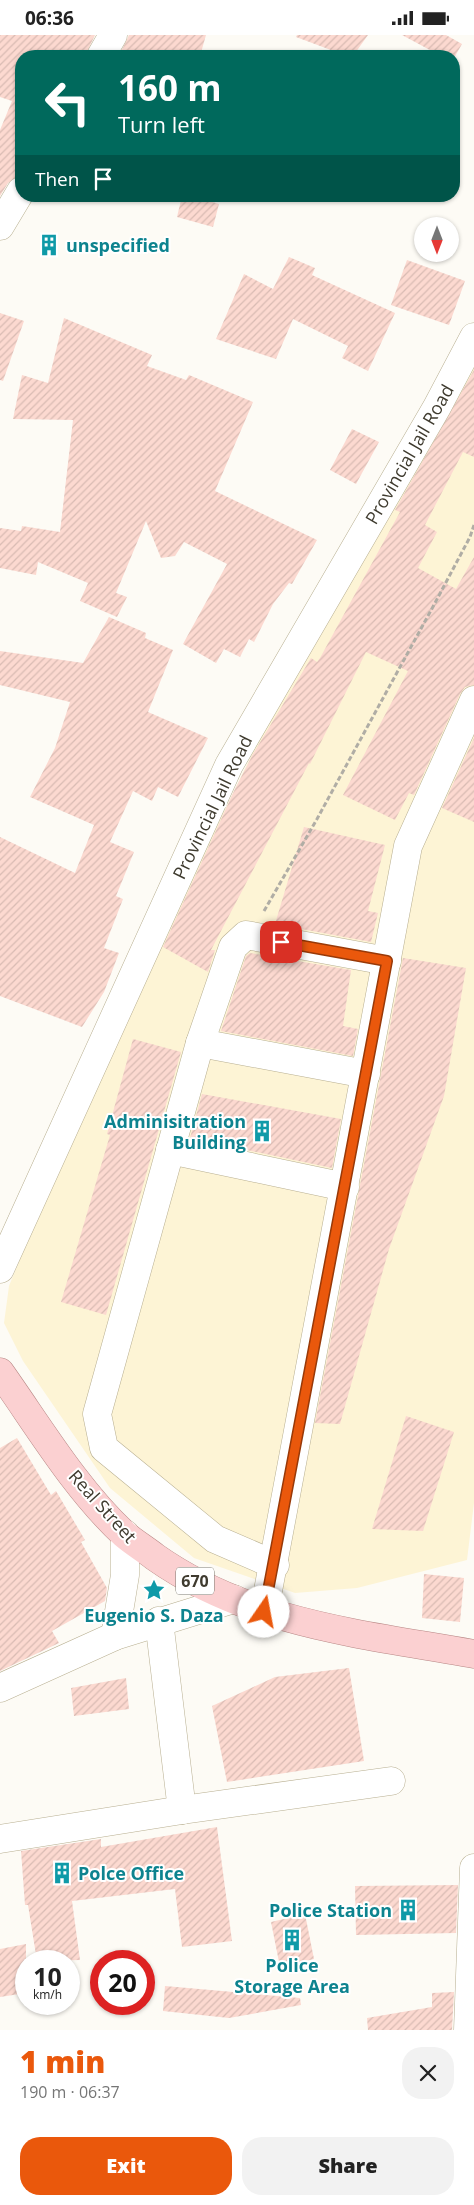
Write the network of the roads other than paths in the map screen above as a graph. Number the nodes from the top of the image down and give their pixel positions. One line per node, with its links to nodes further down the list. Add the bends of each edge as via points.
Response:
1 (113, 35): 2 (street)
2 (104, 50)
3 (15, 201): 4 (street)
4 (0, 226)
5 (474, 337): 12 (street, Provincial Jail Road, via 437,407 229,765)
6 (474, 700): 7 (street, via 408,846)
7 (387, 961): 8 (street, via 246,935 233,947); 9 (street)
8 (200, 1043): 9 (street); 10 (street)
9 (366, 1074): 11 (street)
10 (170, 1150): 11 (street); 15 (street, via 96,1414 104,1448 214,1539)
11 (345, 1187): 15 (street)
12 (0, 1269)
13 (0, 1372): 14 (main road, Real Street / 670, via 86,1492)
14 (125, 1535): 16 (main road, Real Street / 670, via 170,1568); 19 (street, via 125,1575)
15 (275, 1565): 17 (street)
16 (234, 1599): 17 (main road, Real Street / 670); 18 (street)
17 (264, 1612): 20 (main road, Real Street / 670, via 329,1628)
18 (159, 1621): 19 (street); 23 (street)
19 (115, 1636): 21 (street)
20 (474, 1653)
21 (0, 1688)
22 (391, 1781): 23 (street)
23 (182, 1810): 24 (street)
24 (0, 1839)
25 (474, 1868): 26 (street)
26 (468, 2030)

